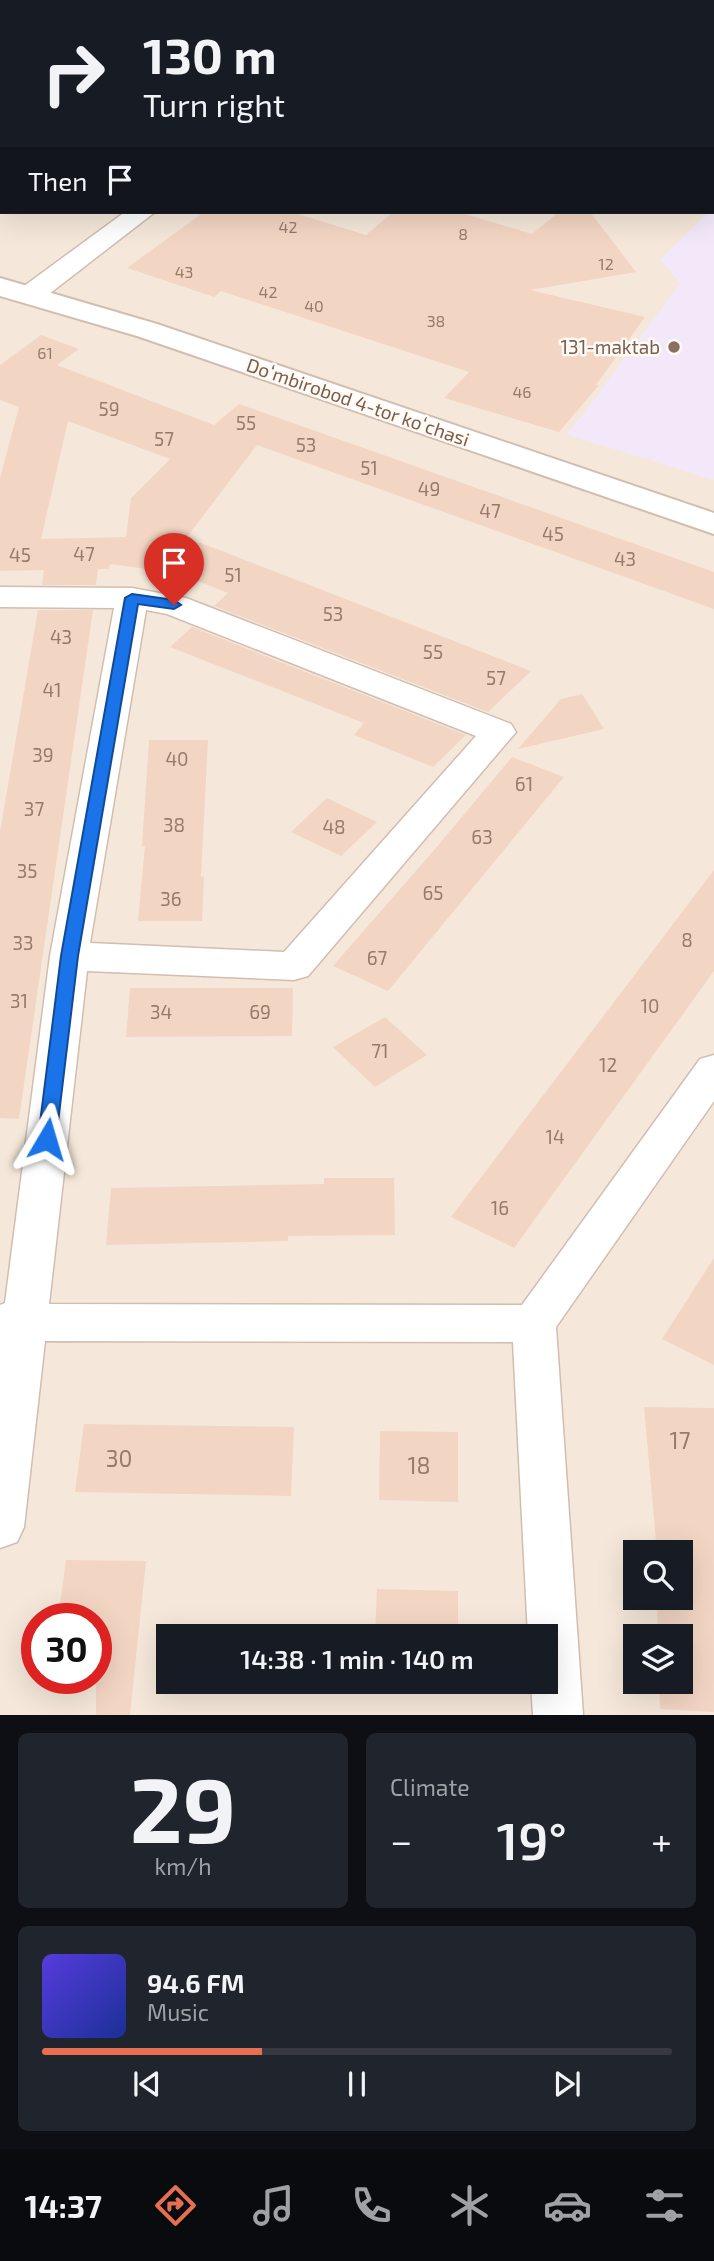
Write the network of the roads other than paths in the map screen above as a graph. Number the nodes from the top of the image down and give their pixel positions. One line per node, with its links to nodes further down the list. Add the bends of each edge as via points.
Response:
1 (139, 214): 2 (street)
2 (11, 294): 3 (street, Doʻmbirobod 4-tor koʻchasi, via 147,330)
3 (714, 524)
4 (0, 597): 5 (street)
5 (132, 598): 6 (street); 6 (street, via 174,605 499,732 294,966)
6 (69, 956): 8 (street)
7 (714, 1070): 9 (street)
8 (13, 1322): 9 (street); 10 (street)
9 (534, 1324): 11 (street)
10 (0, 1527)
11 (558, 1715)

